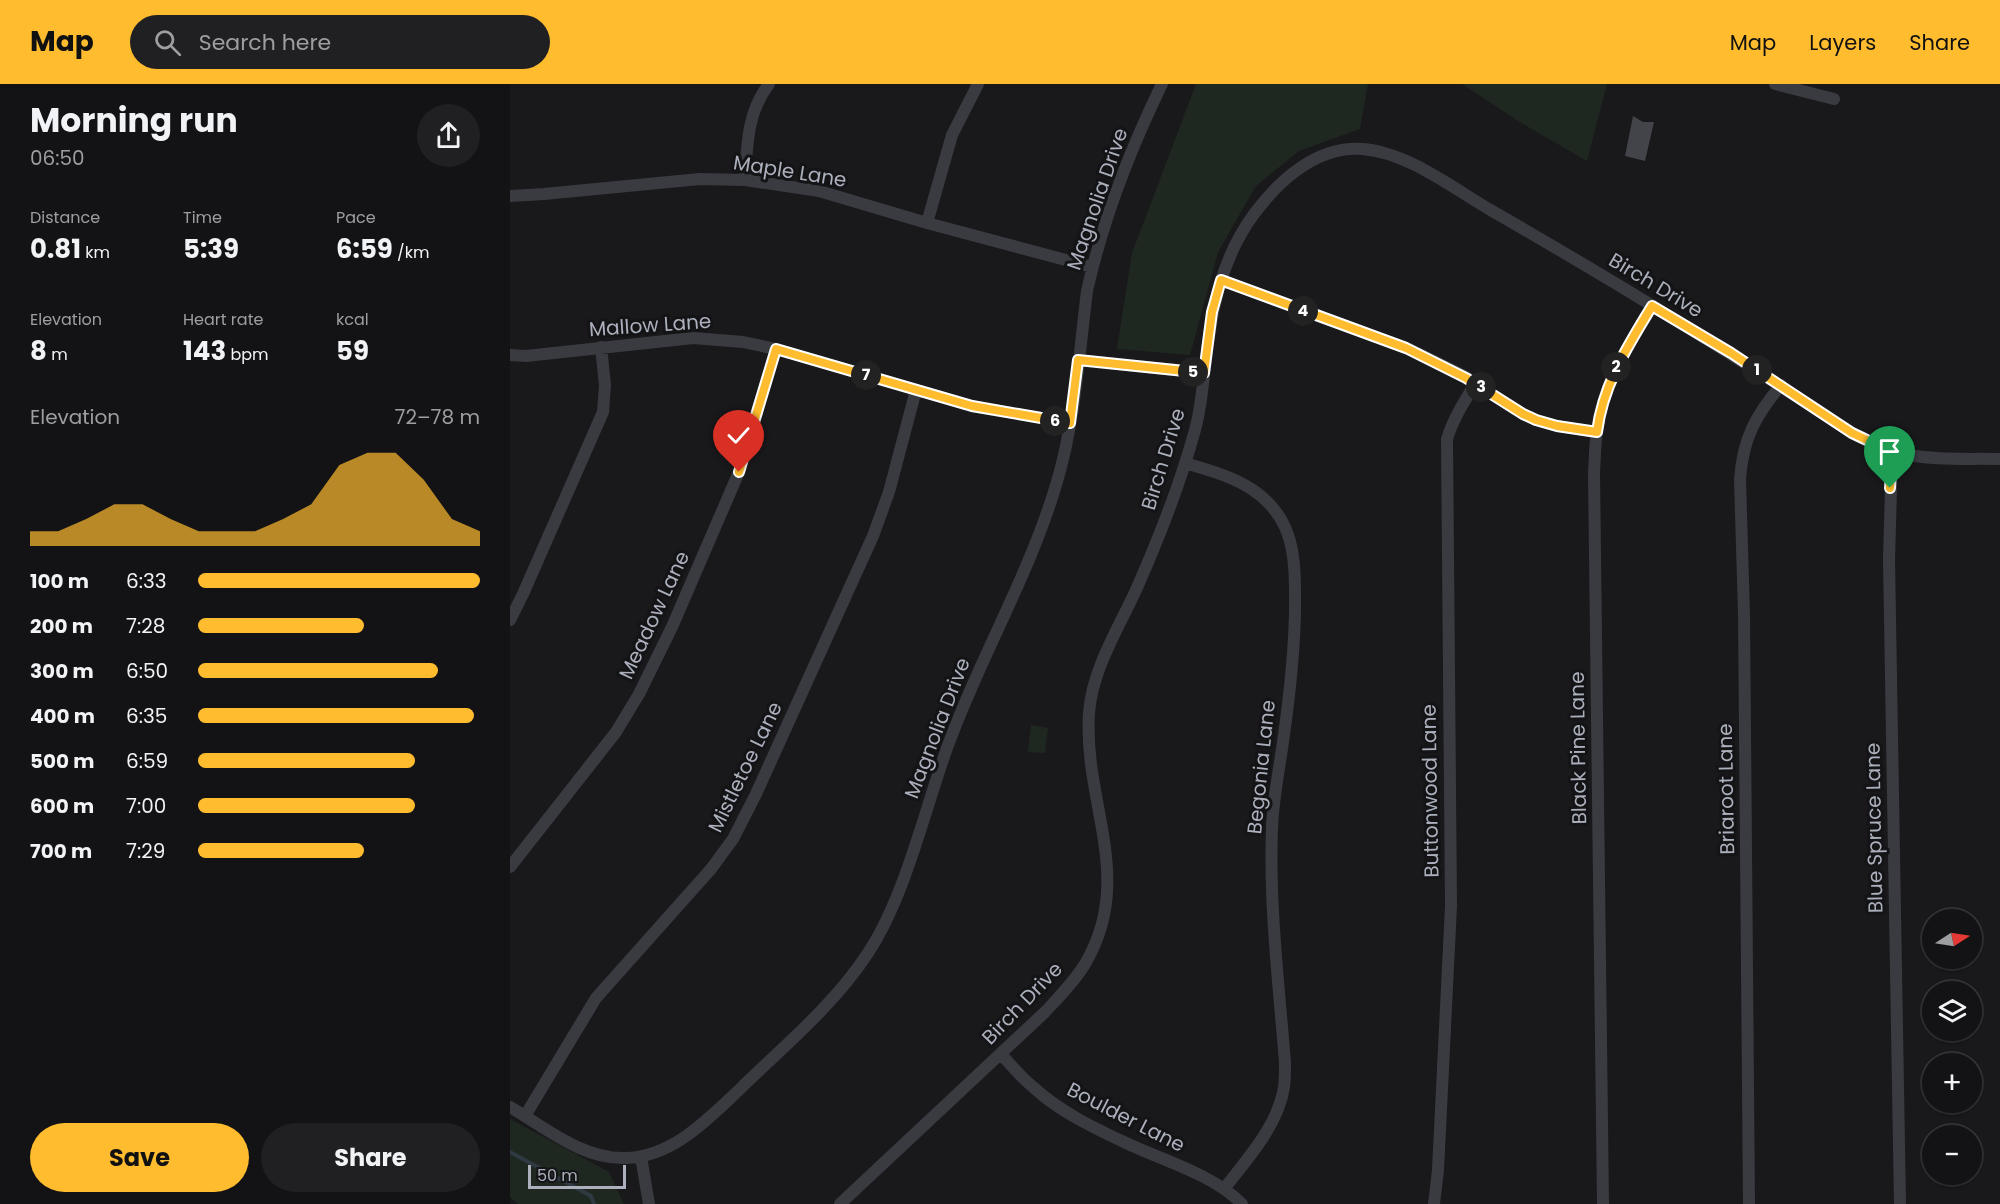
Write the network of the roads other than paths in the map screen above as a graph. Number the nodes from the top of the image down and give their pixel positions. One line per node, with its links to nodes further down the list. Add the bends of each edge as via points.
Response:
1 (769, 84): 6 (street, via 751,121)
2 (978, 84): 8 (street, via 952,135)
3 (1162, 84): 9 (street, Magnolia Drive, via 1127,165)
4 (1775, 84): 5 (street)
5 (1834, 99)
6 (745, 180): 7 (street, Maple Lane, via 700,179); 8 (street, Maple Lane, via 819,191)
7 (510, 195)
8 (927, 224): 9 (street, Maple Lane)
9 (1092, 267): 15 (street, Magnolia Drive)
10 (1221, 280): 11 (street, Birch Drive, via 1245,227 1275,189 1311,160 1358,148 1376,150 1414,165); 16 (street, Birch Drive, via 1212,312); 17 (street, via 1406,348)
11 (1652, 306): 18 (street, Birch Drive); 21 (street, Black Pine Lane, via 1614,372)
12 (601, 347): 13 (street, Mallow Lane, via 704,339); 14 (street, Mallow Lane); 25 (street, via 603,412)
13 (776, 349): 19 (street, Mallow Lane); 26 (street, Meadow Lane, via 739,472 639,694 616,732)
14 (510, 355)
15 (1078, 360): 16 (street); 20 (street, Magnolia Drive)
16 (1204, 373): 24 (street, Birch Drive, via 1196,426)
17 (1475, 384): 21 (street, via 1536,420); 35 (street, Buttonwood Lane, via 1448,440 1451,906)
18 (1781, 385): 22 (street, Birch Drive, via 1852,433); 37 (street, Briaroot Lane, via 1747,436 1740,479)
19 (916, 390): 20 (street, Mallow Lane, via 982,408); 29 (street, Mistletoe Lane, via 873,536 733,839 596,998)
20 (1070, 423): 30 (street, Magnolia Drive, via 1056,485 1037,541 964,704 903,878 870,950 830,1002 694,1131)
21 (1597, 432): 36 (street, Black Pine Lane, via 1594,473)
22 (1892, 452): 23 (street, Birch Drive, via 1937,459); 38 (street, Blue Spruce Lane, via 1889,560)
23 (2000, 459)
24 (1185, 463): 27 (street, Birch Drive, via 1091,701 1090,762 1107,855 1104,921 1084,966 1045,1012); 31 (street, Begonia Lane, via 1247,485 1267,500 1286,529 1294,567 1294,648 1272,830 1284,1086 1262,1139)
25 (510, 620)
26 (510, 867)
27 (1001, 1054): 31 (street, Boulder Lane, via 1034,1088 1073,1116); 33 (street, Birch Drive)
28 (510, 1107): 29 (street, Magnolia Drive)
29 (525, 1116): 30 (street, Magnolia Drive, via 594,1154)
30 (641, 1157): 32 (street)
31 (1224, 1189): 34 (street, Boulder Lane)
32 (649, 1204)
33 (840, 1204)
34 (1242, 1204)
35 (1434, 1204)
36 (1603, 1204)
37 (1749, 1204)
38 (1900, 1204)

